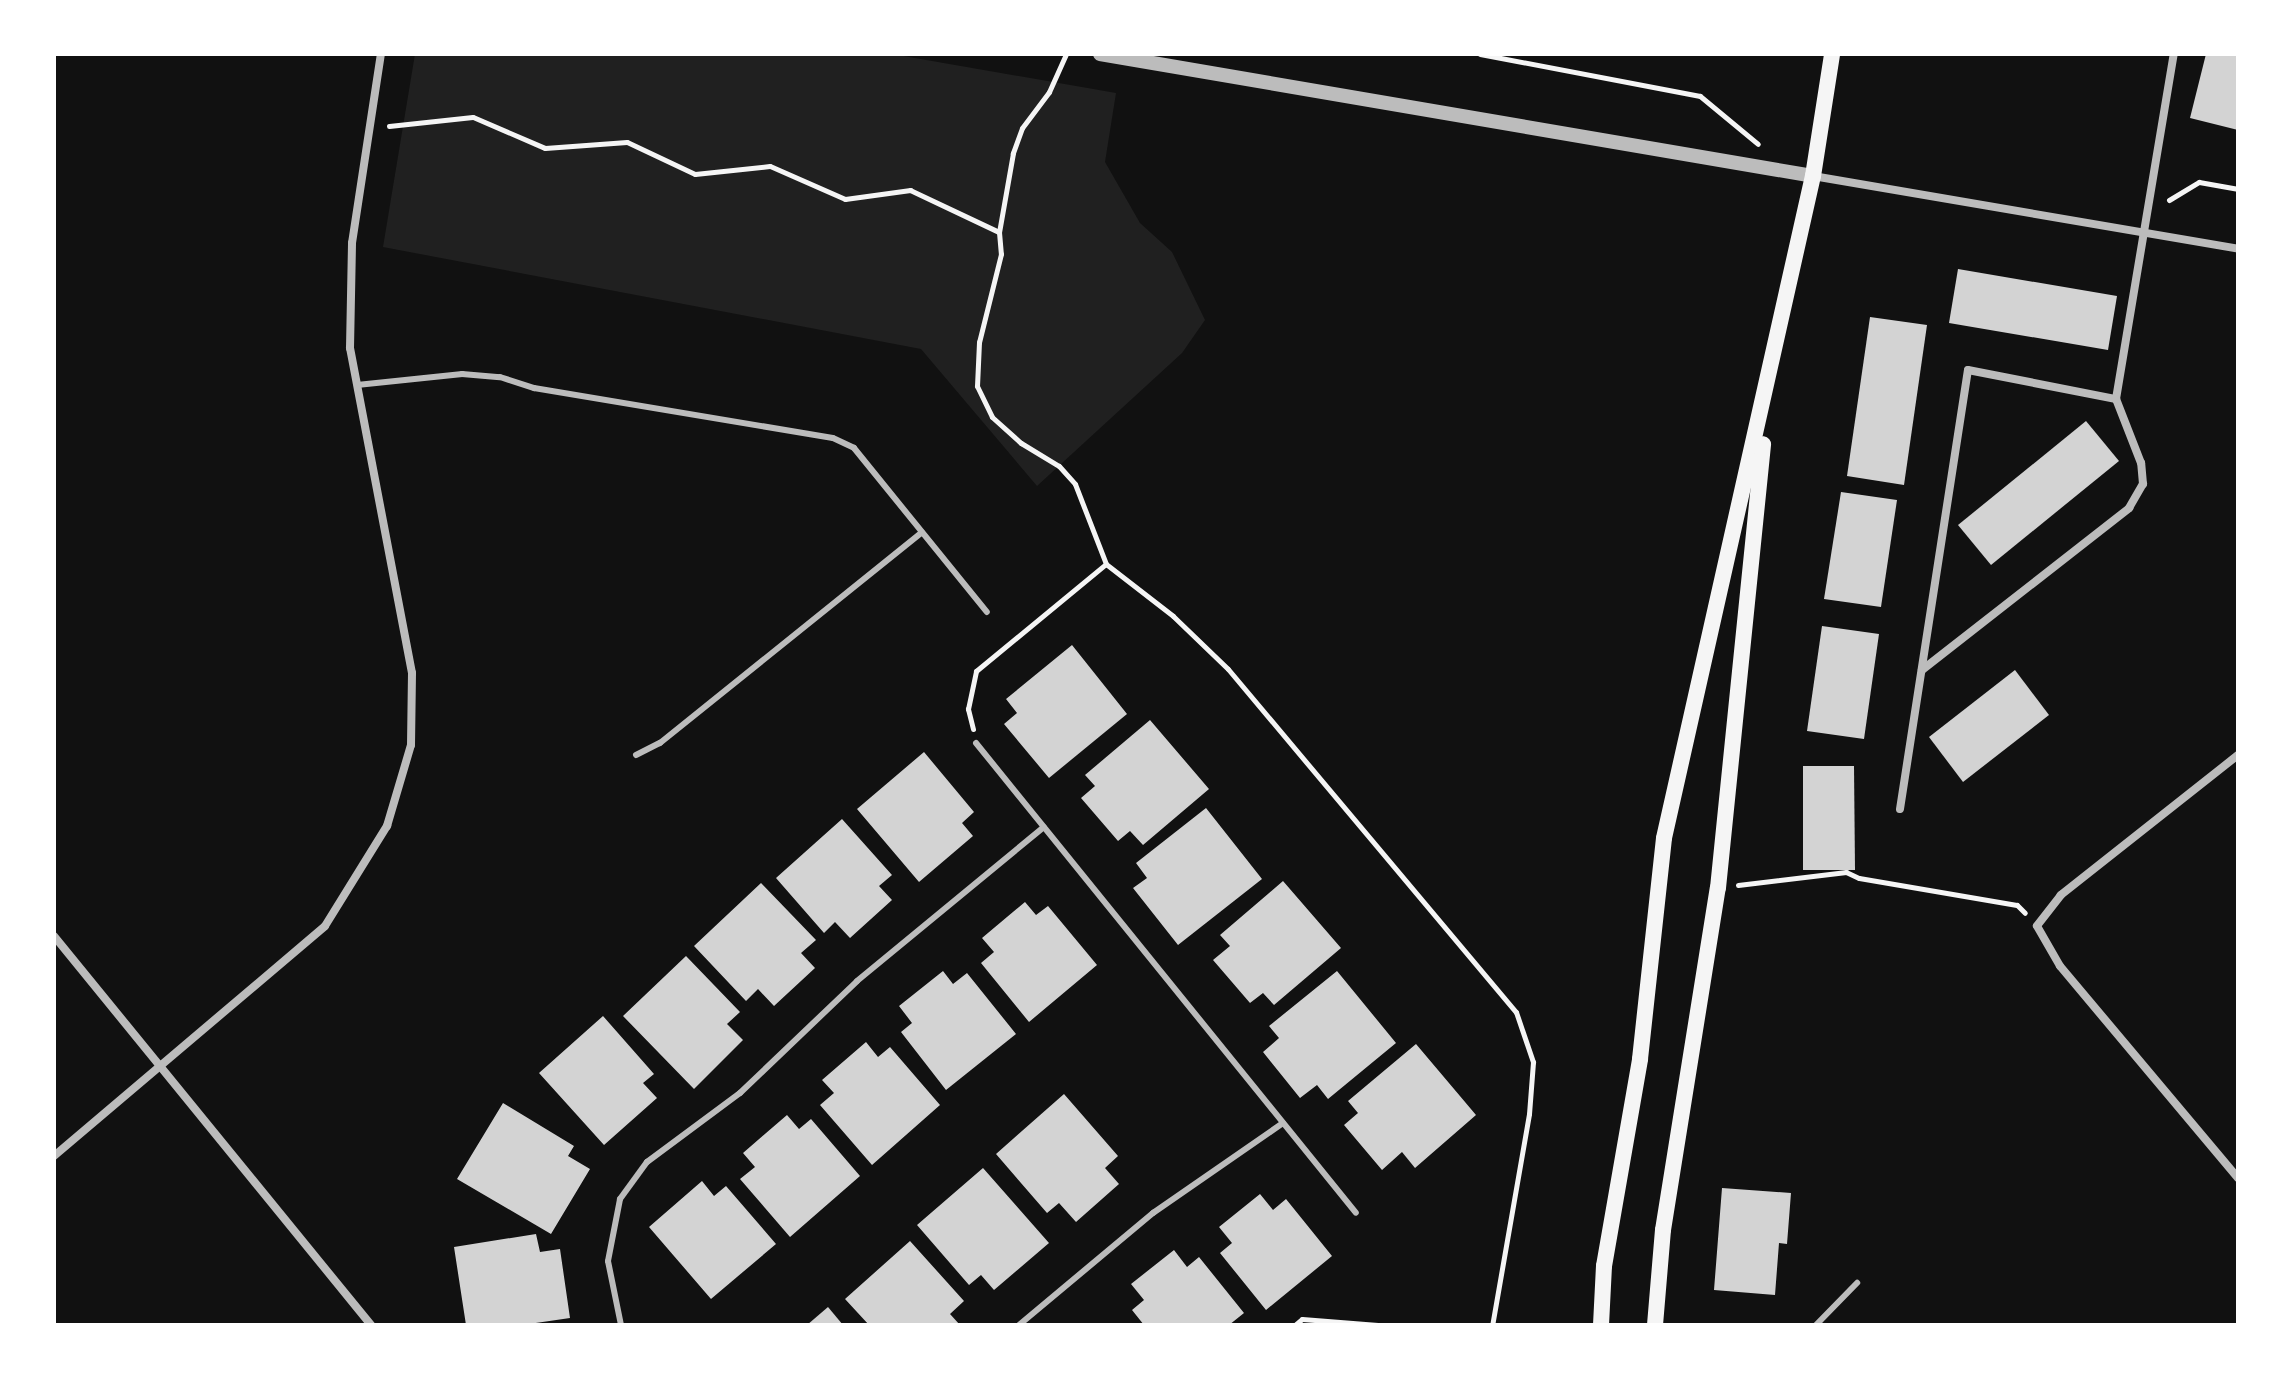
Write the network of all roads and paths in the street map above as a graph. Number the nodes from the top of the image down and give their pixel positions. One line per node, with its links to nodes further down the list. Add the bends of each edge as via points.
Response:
1 (381, 54): 14 (street, via 352,243 350,348)
2 (1066, 54): 10 (path, via 1049,92 1022,128)
3 (1100, 54): 7 (street)
4 (1832, 54): 7 (main road)
5 (2174, 54): 11 (street)
6 (389, 126): 10 (path, via 473,117 545,148 627,142 695,174 770,166 845,199 910,190)
7 (1813, 176): 11 (street); 13 (main road)
8 (2199, 182): 9 (path)
9 (2238, 189)
10 (999, 232): 17 (path, via 1001,254 979,342 977,386 992,417 1075,484)
11 (2145, 232): 12 (street); 15 (street)
12 (2238, 249)
13 (1770, 371): 25 (main road); 40 (main road, via 1664,838 1640,1059 1604,1266)
14 (357, 385): 16 (lane, via 462,374 500,377 534,388 833,438 854,448); 28 (street, via 412,673 411,745 387,826 325,926)
15 (2116, 399): 19 (street, via 2141,463 2143,484 2129,508); 19 (street, via 1968,370)
16 (922, 532): 18 (lane); 21 (lane, via 660,743)
17 (1106, 564): 20 (path, via 976,671 968,709); 39 (path, via 1173,616 1228,669 1516,1012 1533,1062 1529,1114)
18 (987, 612)
19 (1922, 670): 23 (street)
20 (976, 743): 24 (lane)
21 (636, 755)
22 (2238, 755): 26 (street, via 2061,895)
23 (1900, 809)
24 (1044, 827): 29 (lane); 35 (lane, via 857,981 740,1093 647,1162 620,1199 608,1261)
25 (1718, 888): 26 (path, via 1846,872 2017,905); 41 (main road, via 1663,1230)
26 (2037, 926): 31 (street, via 2060,966)
27 (54, 936): 28 (street)
28 (161, 1066): 30 (street); 34 (street)
29 (1283, 1123): 32 (lane); 36 (lane, via 1153,1213)
30 (54, 1156)
31 (2238, 1178)
32 (1356, 1213)
33 (1857, 1283): 42 (lane)
34 (371, 1325)
35 (621, 1325)
36 (1019, 1325)
37 (1295, 1325): 38 (path, via 1302,1319)
38 (1378, 1325)
39 (1492, 1325)
40 (1601, 1325)
41 (1655, 1325)
42 (1816, 1325)

